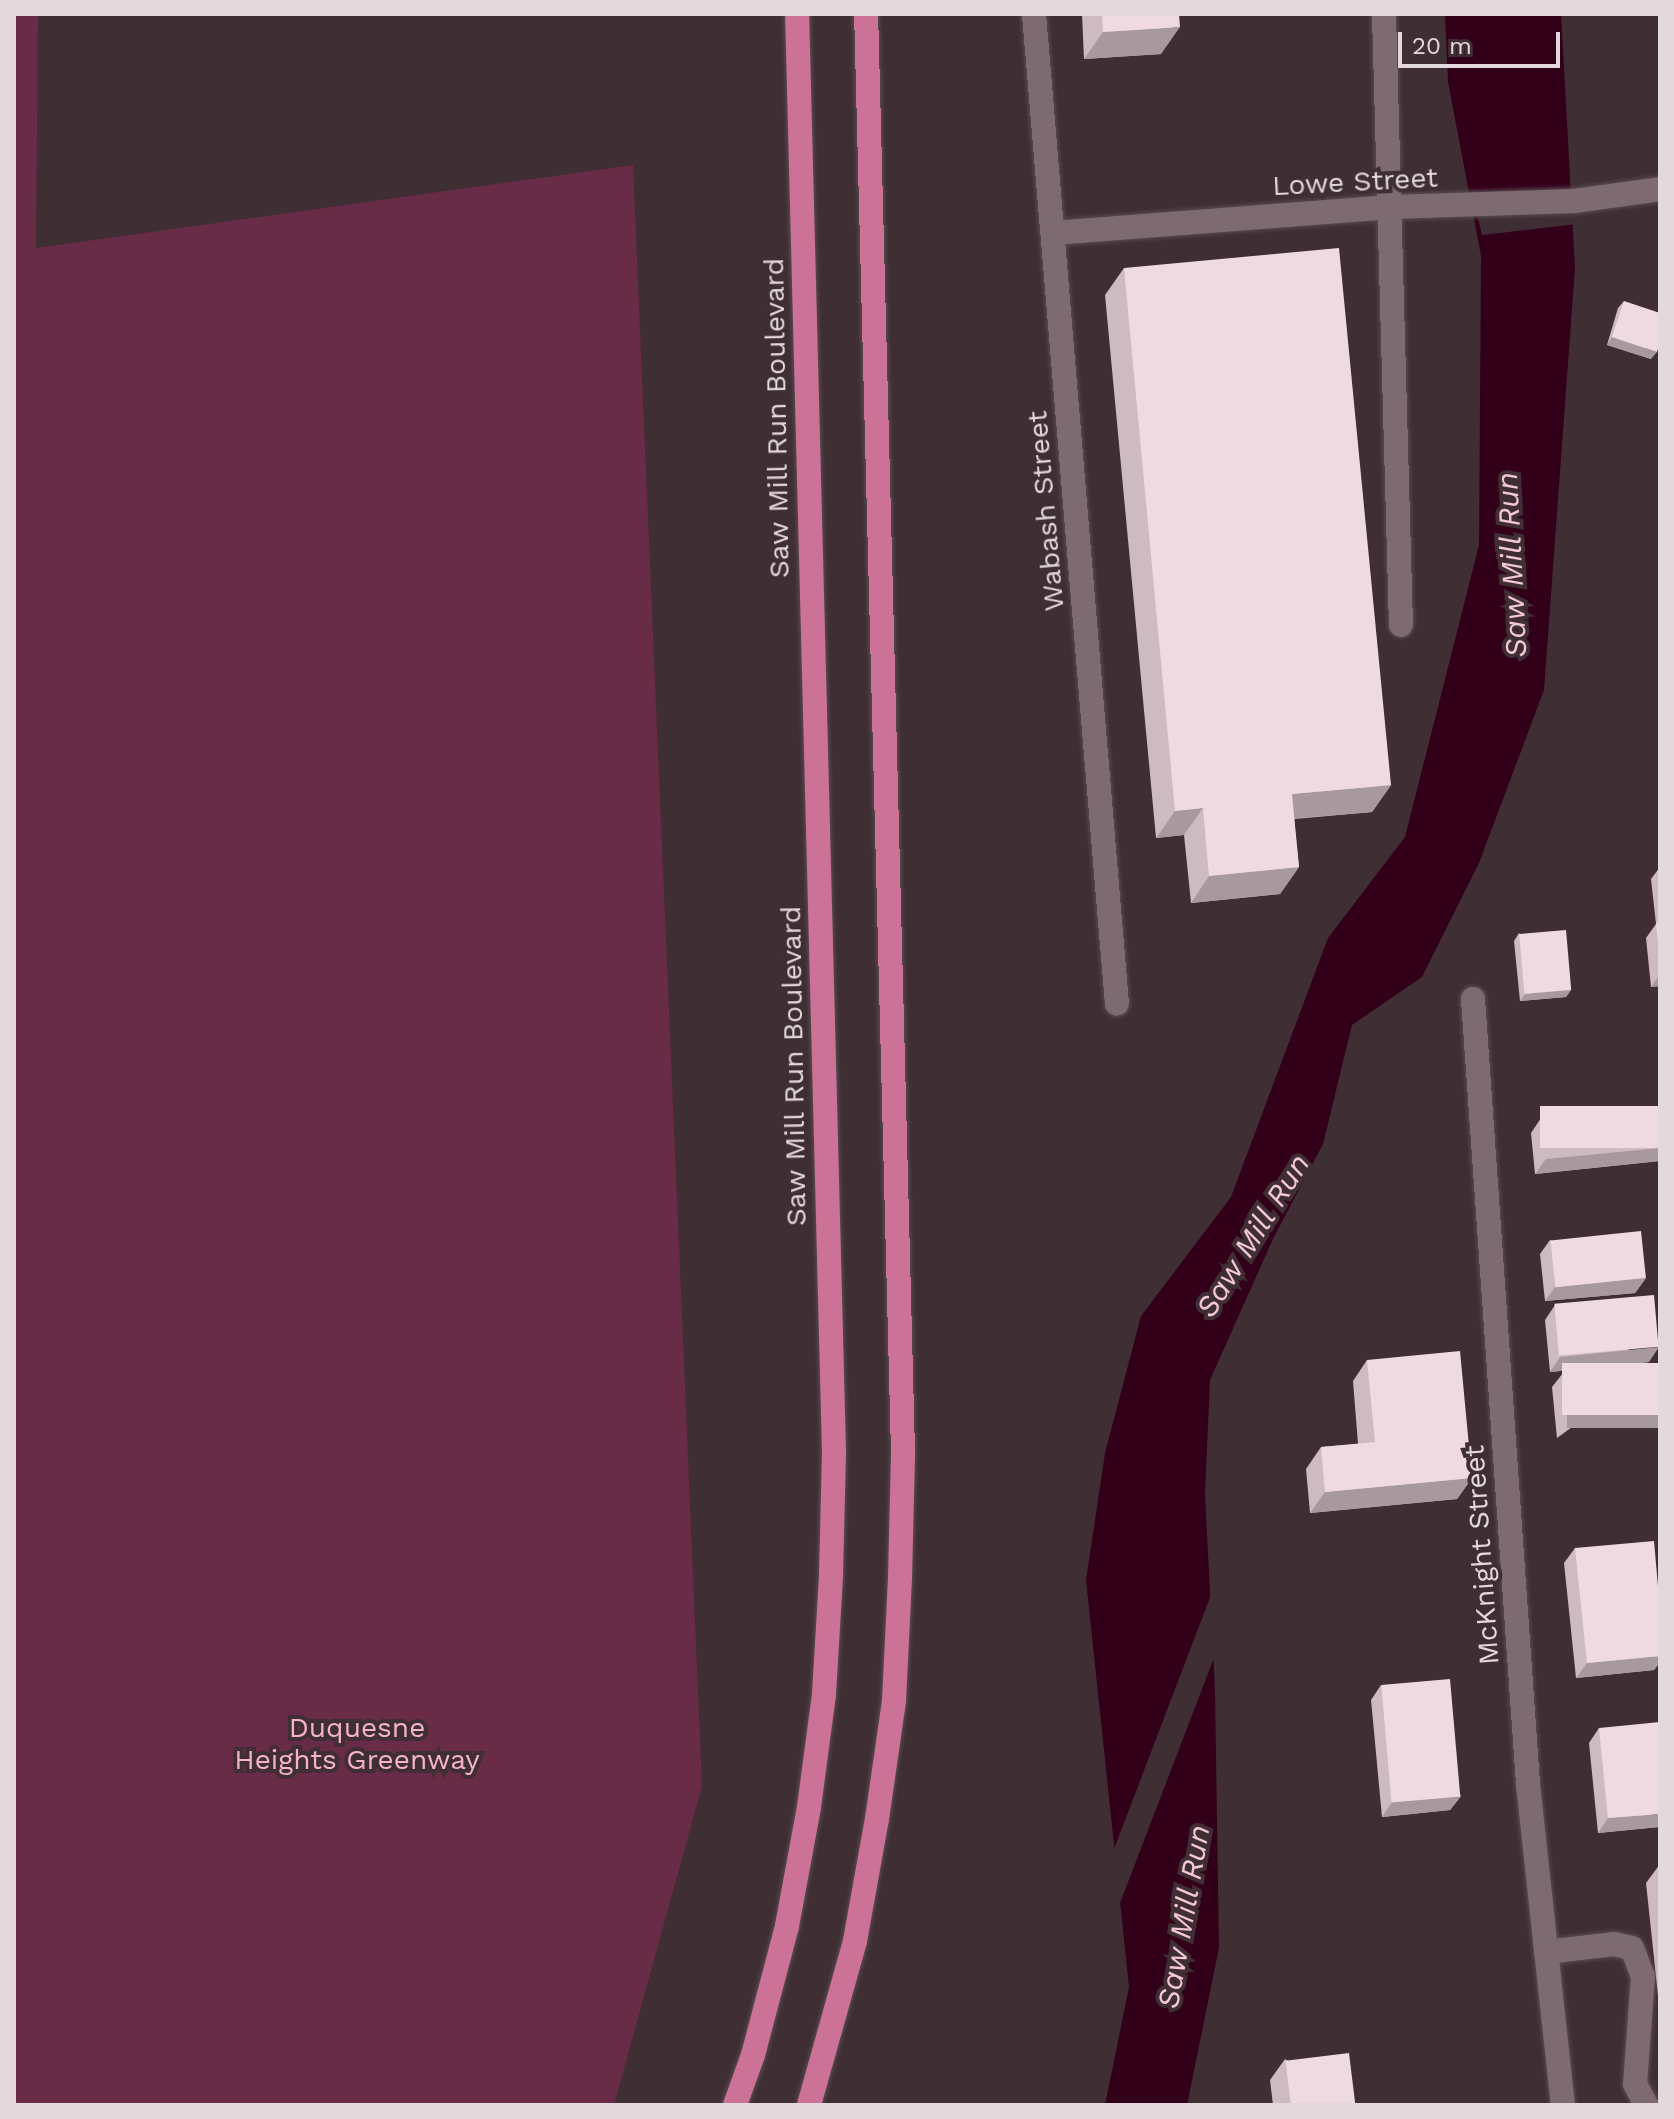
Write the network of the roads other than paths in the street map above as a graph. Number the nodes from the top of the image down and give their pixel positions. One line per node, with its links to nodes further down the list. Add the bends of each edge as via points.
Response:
1 (797, 14): 12 (highway, Saw Mill Run Boulevard, via 834,1452 831,1575 824,1694 809,1807 787,1926)
2 (866, 14): 13 (highway, via 903,1484 894,1701 877,1819 855,1941)
3 (1034, 14): 7 (street, Wabash Street)
4 (1384, 14): 6 (street)
5 (1660, 189): 6 (street, Lowe Street, via 1574,201)
6 (1391, 207): 7 (street, Lowe Street); 8 (street)
7 (1053, 233): 10 (street, Wabash Street)
8 (1401, 625)
9 (1473, 999): 11 (street, McKnight Street, via 1528,1784)
10 (1117, 1004)
11 (1546, 1952): 14 (street, McKnight Street); 15 (street, via 1614,1944 1632,1948 1643,1976 1635,2084)
12 (735, 2105)
13 (809, 2105)
14 (1563, 2105)
15 (1646, 2105)

